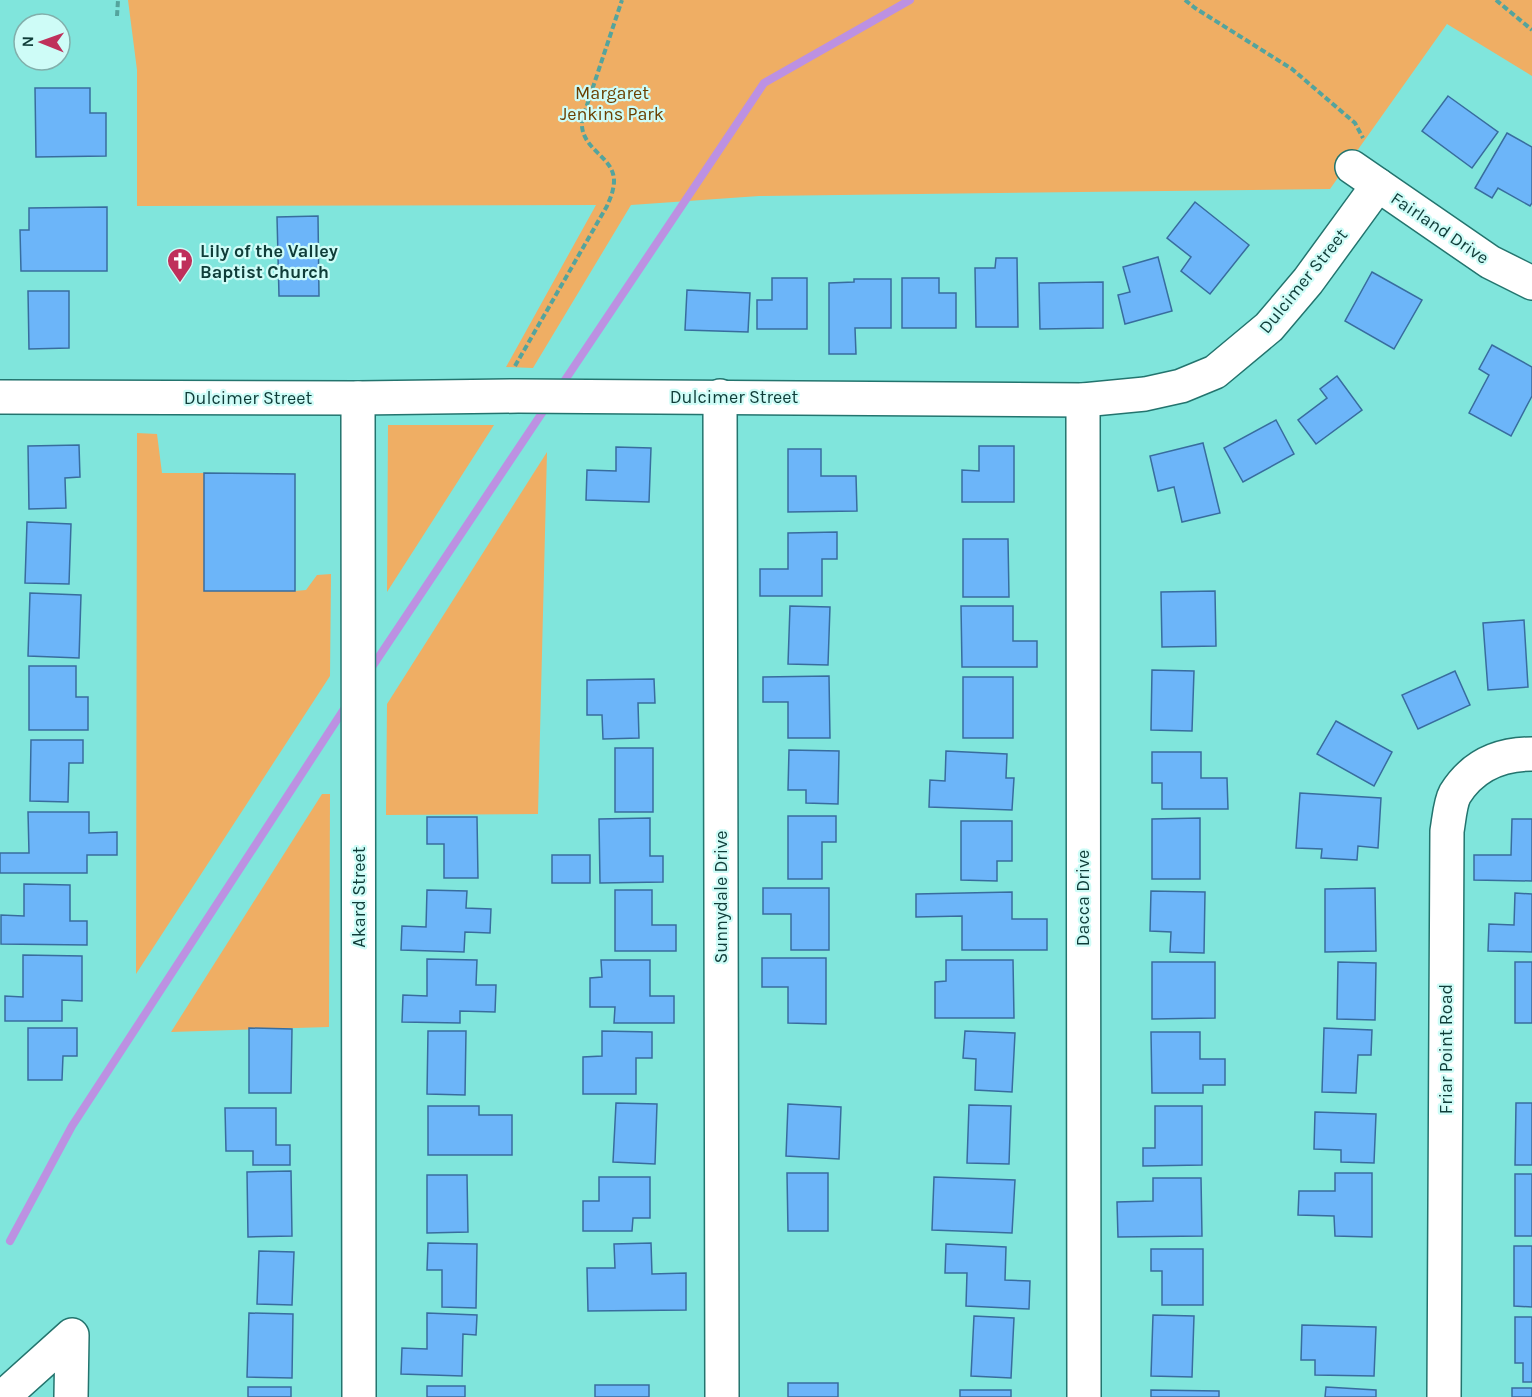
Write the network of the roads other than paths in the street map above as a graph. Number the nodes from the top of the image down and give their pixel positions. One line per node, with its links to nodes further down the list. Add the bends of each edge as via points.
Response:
1 (1366, 166): 2 (street, Fairland Drive, via 1490,262); 6 (street, Dulcimer Street, via 1308,281 1269,327 1215,372 1181,386 1145,394)
2 (1532, 283)
3 (720, 396): 5 (street, Dulcimer Street); 6 (street, Dulcimer Street); 11 (street, Sunnydale Drive)
4 (0, 397): 5 (street, Dulcimer Street)
5 (357, 398): 10 (street, Akard Street)
6 (1083, 400): 12 (street, Dacca Drive)
7 (1532, 754): 13 (street, Friar Point Road, via 1501,757 1478,767 1454,795 1447,831)
8 (3, 1397): 9 (street, via 72,1335)
9 (71, 1397)
10 (359, 1397)
11 (722, 1397)
12 (1084, 1397)
13 (1444, 1397)

